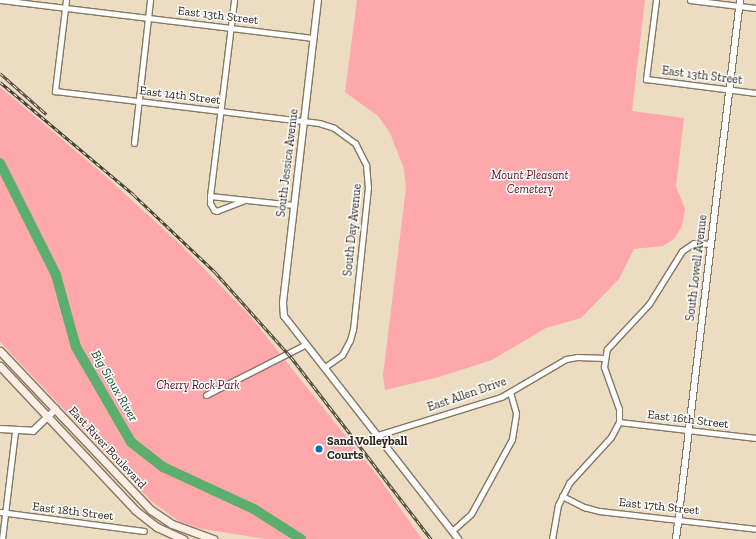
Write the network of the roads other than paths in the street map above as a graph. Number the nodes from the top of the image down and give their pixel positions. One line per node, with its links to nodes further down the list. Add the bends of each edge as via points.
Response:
1 (0, 0): 9 (street, East 13th Street)
2 (66, 0): 9 (street)
3 (150, 0): 11 (street)
4 (234, 0): 12 (street)
5 (318, 0): 13 (street, South Jessica Avenue)
6 (656, 0): 14 (street, East 13th Street, via 646,79)
7 (690, 0): 8 (street)
8 (740, 3): 10 (street); 14 (street, South Lowell Avenue)
9 (65, 8): 11 (street, East 13th Street); 16 (street, East 14th Street, via 55,91)
10 (756, 8)
11 (148, 18): 12 (street, East 13th Street); 16 (street)
12 (231, 27): 13 (street, East 13th Street); 17 (street)
13 (313, 38): 18 (street, South Jessica Avenue)
14 (729, 90): 15 (street, East 13th Street); 23 (street, South Lowell Avenue)
15 (756, 93)
16 (137, 100): 17 (street, East 14th Street); 19 (street)
17 (220, 110): 18 (street, East 14th Street); 20 (street)
18 (304, 121): 22 (street, South Jessica Avenue); 28 (street, South Day Avenue, via 334,128 355,143 366,165 368,177 350,340 342,355)
19 (134, 143)
20 (210, 196): 21 (street); 21 (street, via 211,208 218,211)
21 (245, 200): 22 (street)
22 (294, 205): 24 (street, South Jessica Avenue, via 283,303 284,316)
23 (711, 244): 26 (street, via 694,243 682,251 649,304 612,342); 35 (street, South Lowell Avenue)
24 (306, 344): 28 (street, South Jessica Avenue); 30 (street)
25 (0, 351): 31 (main road, East River Boulevard)
26 (605, 358): 29 (street, East Allen Drive, via 566,359); 33 (street, via 604,367 619,409)
27 (0, 366): 32 (main road, East River Boulevard)
28 (325, 367): 37 (street, South Jessica Avenue)
29 (510, 392): 37 (street, East Allen Drive); 44 (street, via 516,413 512,439 471,514)
30 (206, 395)
31 (56, 409): 32 (street); 47 (main road, East River Boulevard, via 157,515 180,528)
32 (48, 418): 36 (street, via 33,431); 46 (main road, East River Boulevard, via 143,517)
33 (618, 422): 35 (street, East 16th Street); 39 (street, via 611,437 569,483)
34 (0, 430): 36 (street)
35 (689, 430): 38 (street, East 16th Street); 41 (street, South Lowell Avenue)
36 (15, 432): 40 (street)
37 (378, 435): 44 (street, South Jessica Avenue)
38 (756, 438)
39 (562, 496): 41 (street, East 17th Street, via 584,507 600,511); 49 (street)
40 (2, 513): 43 (street, East 18th Street); 45 (street)
41 (678, 520): 42 (street, East 17th Street); 50 (street, South Lowell Avenue)
42 (756, 529)
43 (144, 531)
44 (452, 531): 48 (street, South Jessica Avenue)
45 (2, 539)
46 (183, 539)
47 (213, 539)
48 (458, 539)
49 (552, 539)
50 (676, 539)

